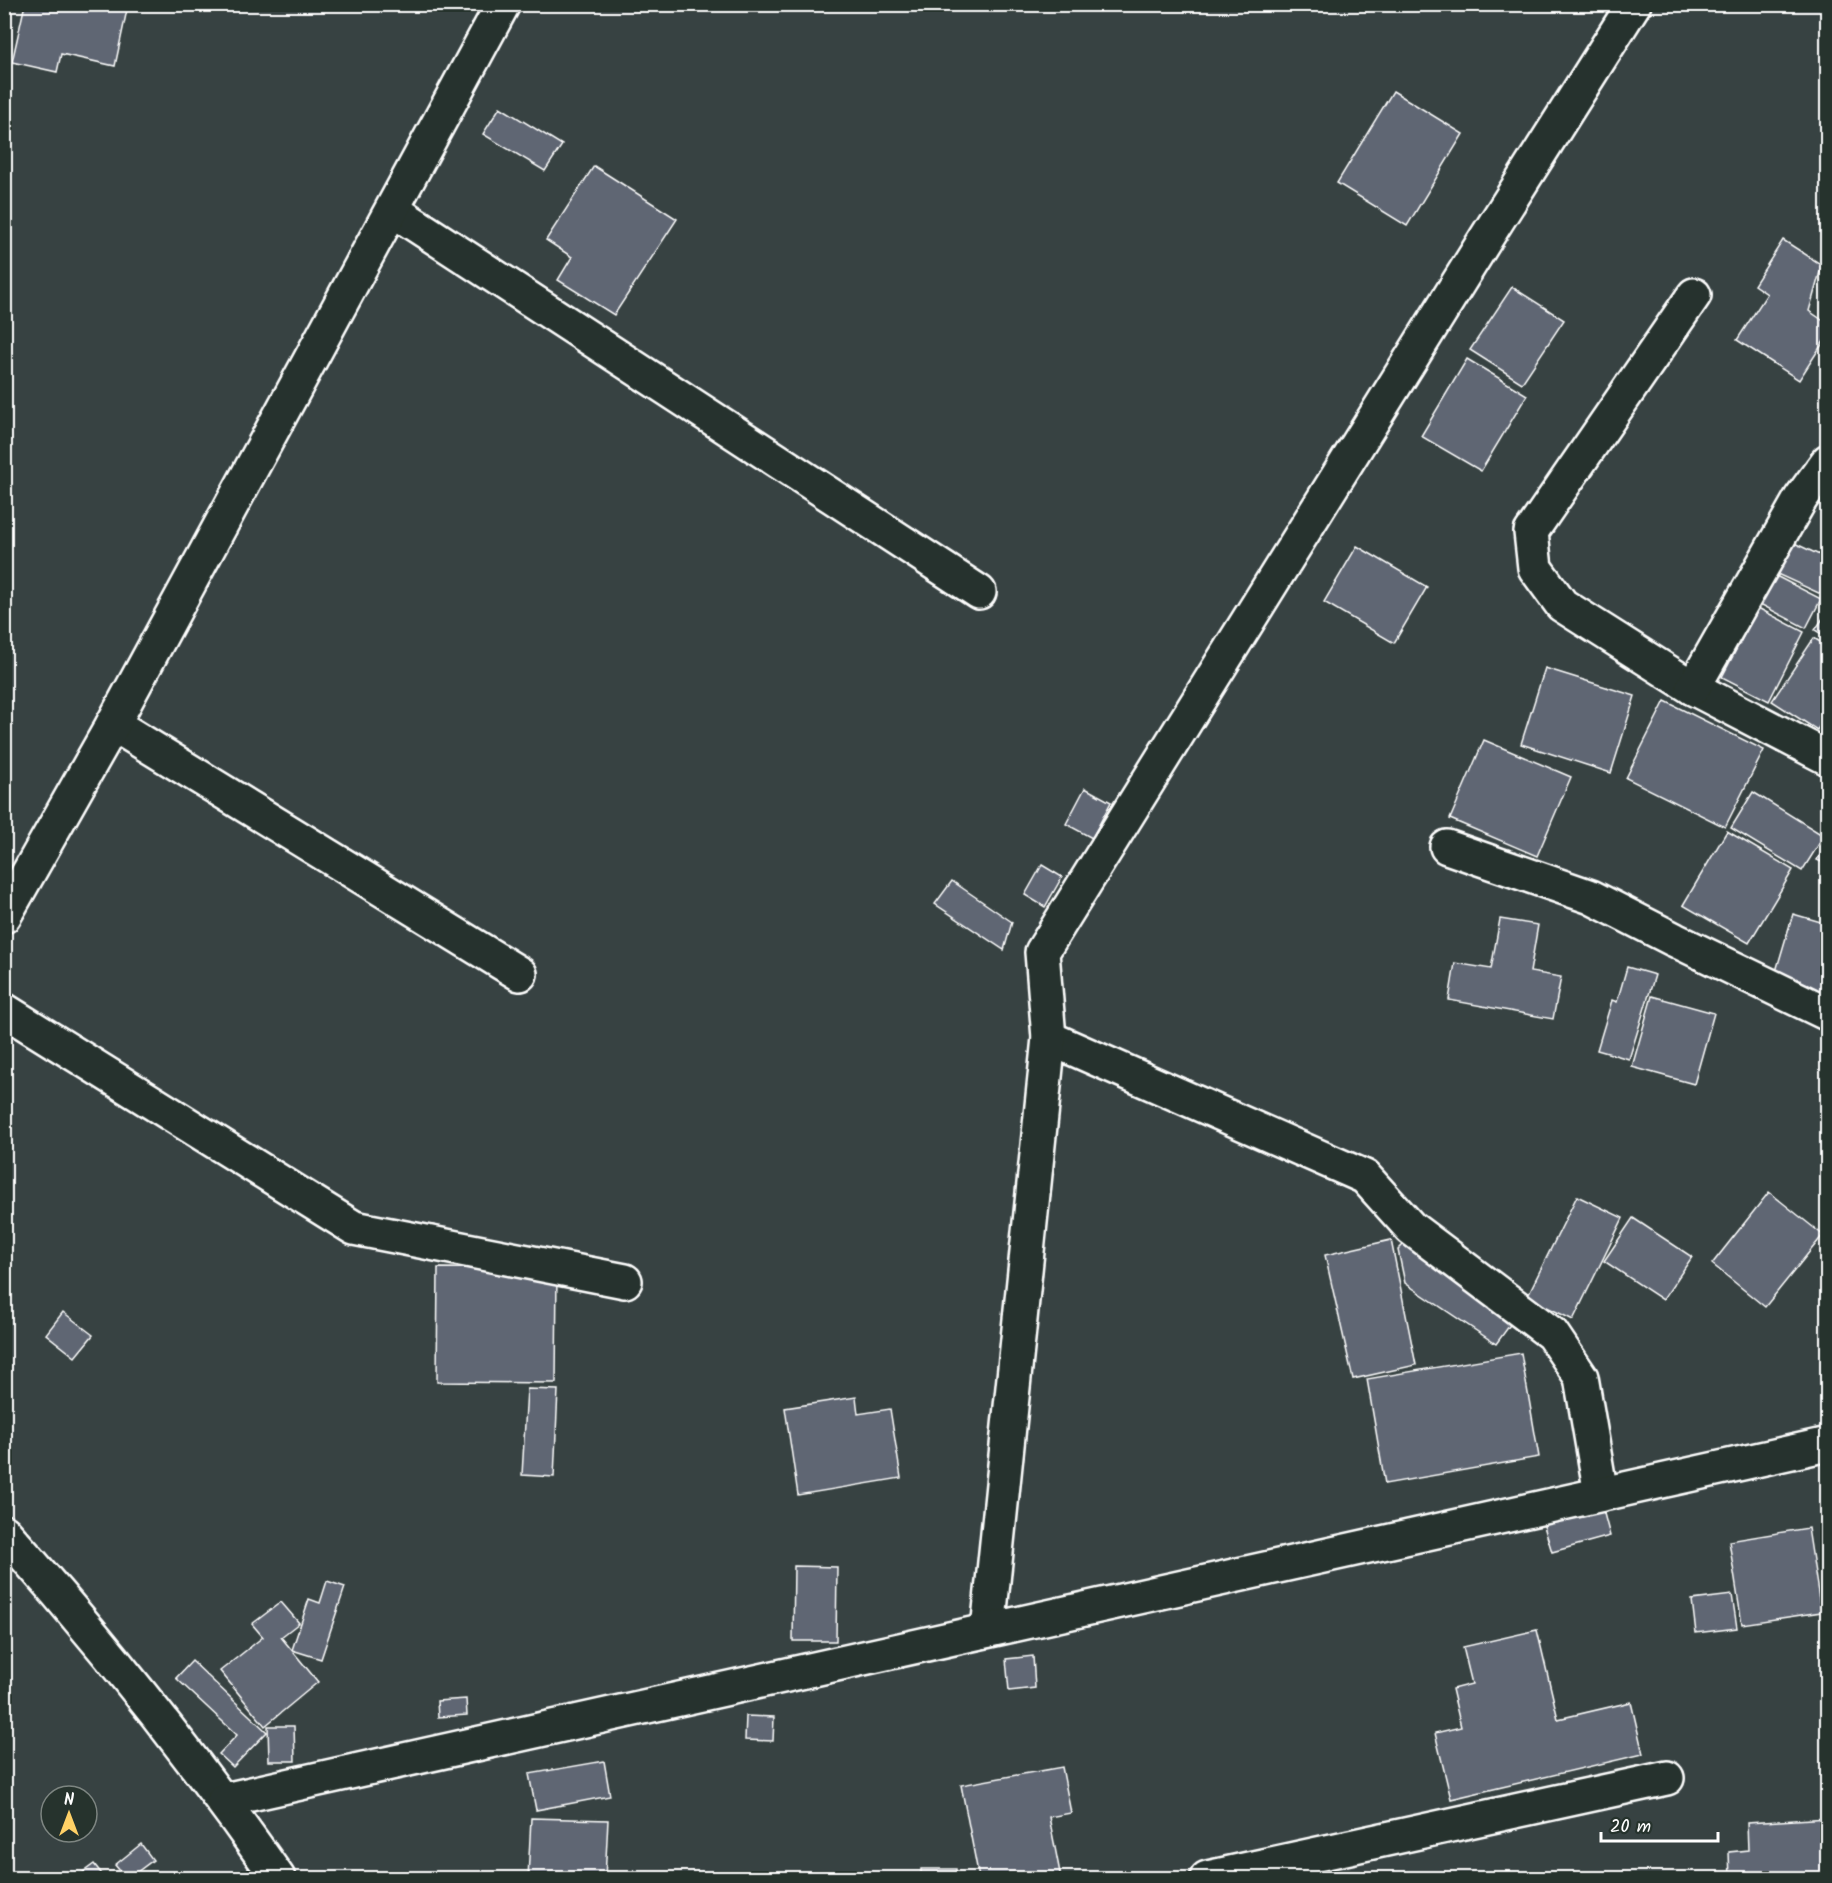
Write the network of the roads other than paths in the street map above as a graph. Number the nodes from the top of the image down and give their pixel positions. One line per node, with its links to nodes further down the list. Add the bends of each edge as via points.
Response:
1 (503, 4): 3 (street)
2 (1634, 4): 15 (street, via 1042,952)
3 (393, 210): 6 (street); 8 (street)
4 (1694, 295): 7 (street, via 1531,532 1535,568 1562,605)
5 (1827, 461): 7 (street, via 1801,498)
6 (979, 592)
7 (1693, 688): 9 (street)
8 (113, 724): 11 (street); 12 (street)
9 (1827, 759)
10 (1447, 847): 14 (street, via 1591,897)
11 (4, 916)
12 (520, 974)
13 (4, 1010): 16 (street, via 354,1228)
14 (1827, 1014)
15 (1049, 1038): 18 (street, via 1365,1178 1411,1228 1552,1335 1581,1377); 20 (street)
16 (625, 1281)
17 (1827, 1444): 18 (street)
18 (1601, 1494): 20 (street)
19 (4, 1532): 22 (street, via 65,1600)
20 (988, 1630): 22 (street)
21 (1667, 1778): 24 (street)
22 (224, 1800): 23 (street)
23 (278, 1878)
24 (1207, 1878)

